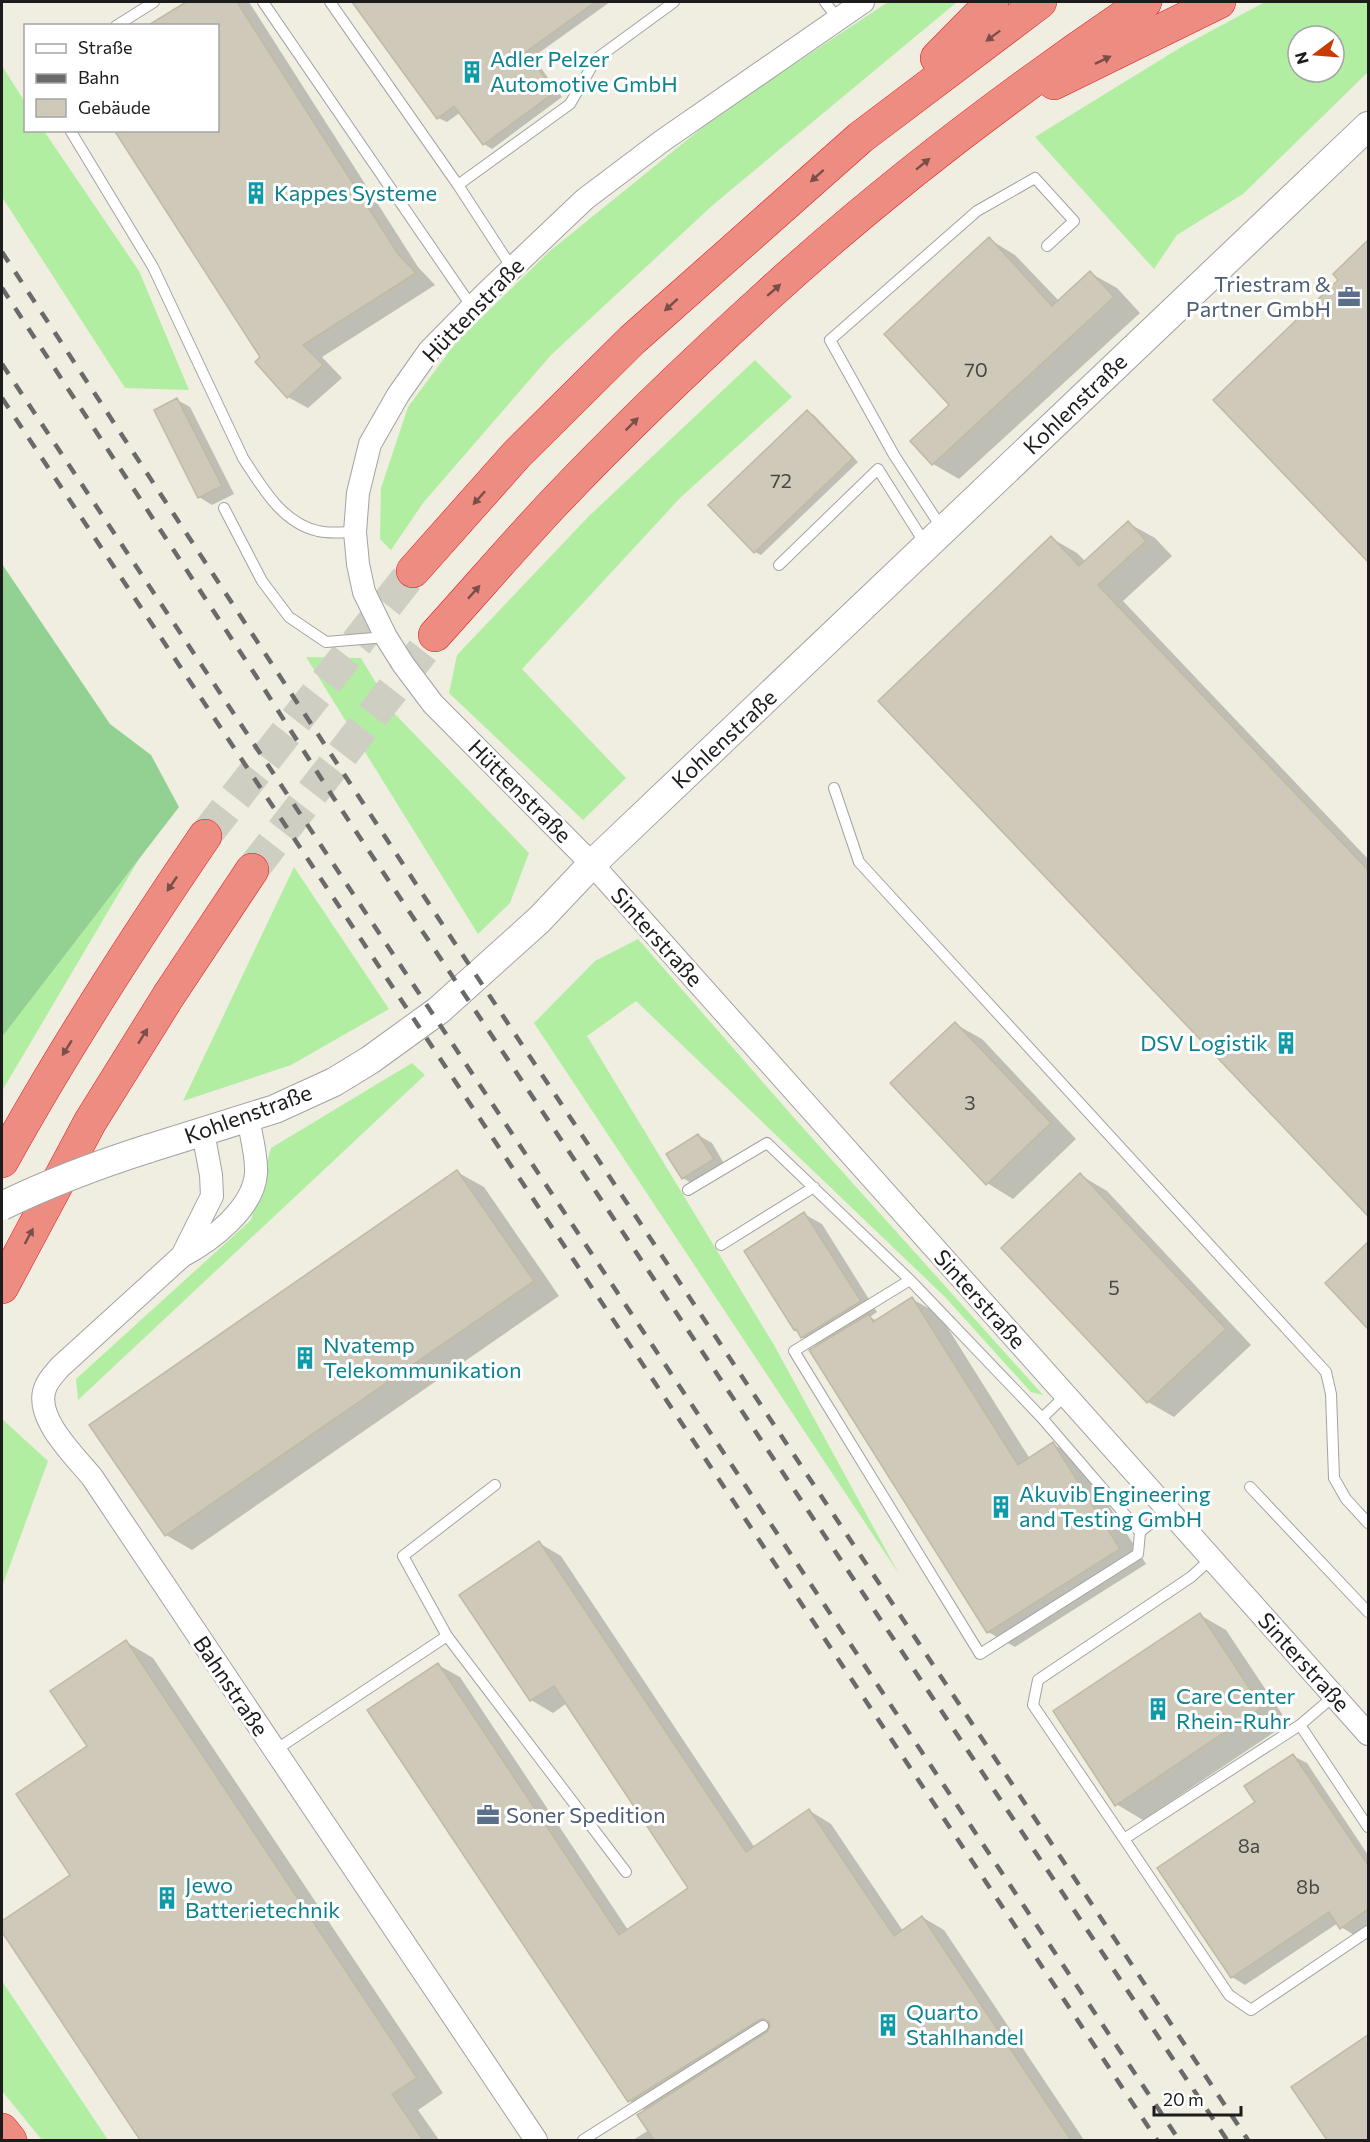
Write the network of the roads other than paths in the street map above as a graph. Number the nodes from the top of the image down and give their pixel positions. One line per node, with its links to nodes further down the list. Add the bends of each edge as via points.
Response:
1 (154, 2): 11 (lane)
2 (263, 2): 19 (lane)
3 (330, 2): 16 (lane)
4 (674, 2): 16 (lane, via 596,59 570,104)
5 (863, 2): 10 (street, Hüttenstraße)
6 (992, 2): 15 (highway)
7 (1040, 2): 15 (highway, one-way to 15)
8 (1145, 2): 12 (highway)
9 (1219, 2): 12 (highway, one-way to 9)
10 (832, 10): 18 (street, Hüttenstraße, via 585,199)
11 (119, 24)
12 (975, 123): 25 (highway, one-way to 12, via 550,507 669,387 860,214)
13 (71, 132): 21 (lane, via 153,267 243,458 260,484 285,515 318,531)
14 (1365, 136): 22 (street, Kohlenstraße)
15 (861, 137): 24 (highway, one-way to 24, via 632,340 518,454)
16 (458, 185): 18 (lane)
17 (1047, 246): 22 (lane, via 1074,221 1035,178 977,211 830,340)
18 (512, 268): 19 (street, Hüttenstraße)
19 (472, 307): 21 (street, Hüttenstraße, via 429,351 370,444 358,493)
20 (224, 508): 26 (lane, via 262,581 289,617 326,642)
21 (355, 532): 26 (street, Hüttenstraße, via 364,592)
22 (935, 538): 23 (lane, via 878,469); 29 (street, Kohlenstraße)
23 (779, 565)
24 (413, 571)
25 (435, 635)
26 (386, 637): 29 (street, Hüttenstraße, via 433,704)
27 (834, 788): 46 (lane, via 859,862 1326,1372 1331,1394 1334,1478 1346,1499)
28 (205, 836): 33 (highway, one-way to 33, via 124,956)
29 (592, 864): 31 (street, Kohlenstraße, via 539,920 439,1010 334,1082); 41 (street, Sinterstraße)
30 (252, 870): 40 (highway, one-way to 30, via 90,1122)
31 (248, 1118): 32 (street, Kohlenstraße); 38 (street, Bahnstraße, via 256,1171 254,1190 229,1221 202,1245)
32 (203, 1132): 36 (street, Kohlenstraße, bridge, via 91,1167); 38 (street, Bahnstraße, via 212,1196)
33 (2, 1161)
34 (814, 1187): 35 (lane, via 767,1143); 37 (lane); 39 (lane)
35 (688, 1190)
36 (2, 1206)
37 (721, 1245)
38 (182, 1256): 54 (street, Bahnstraße, via 60,1367 45,1387 43,1406 50,1426 92,1477)
39 (910, 1280): 42 (lane); 47 (lane, via 794,1351 980,1654 1138,1554)
40 (2, 1287)
41 (1066, 1395): 42 (lane); 45 (street, Sinterstraße)
42 (1042, 1418): 47 (lane)
43 (495, 1485): 50 (lane, via 403,1556)
44 (1250, 1487): 49 (lane)
45 (1168, 1509): 47 (lane); 48 (street, Sinterstraße)
46 (1368, 1523)
47 (1140, 1532)
48 (1212, 1558): 51 (street, Sinterstraße); 56 (lane, via 1191,1577 1038,1680 1033,1705)
49 (1368, 1612)
50 (447, 1636): 54 (lane); 57 (lane)
51 (1334, 1696): 52 (lane); 53 (street, Sinterstraße)
52 (1300, 1725): 55 (lane); 56 (lane)
53 (1368, 1734)
54 (274, 1752): 62 (street, Bahnstraße)
55 (1368, 1827)
56 (1124, 1839): 58 (lane, via 1229,1995 1251,2010)
57 (626, 1872)
58 (1368, 1931)
59 (764, 2026): 63 (lane)
60 (2, 2130): 61 (highway)
61 (10, 2140)
62 (536, 2140)
63 (583, 2140)

